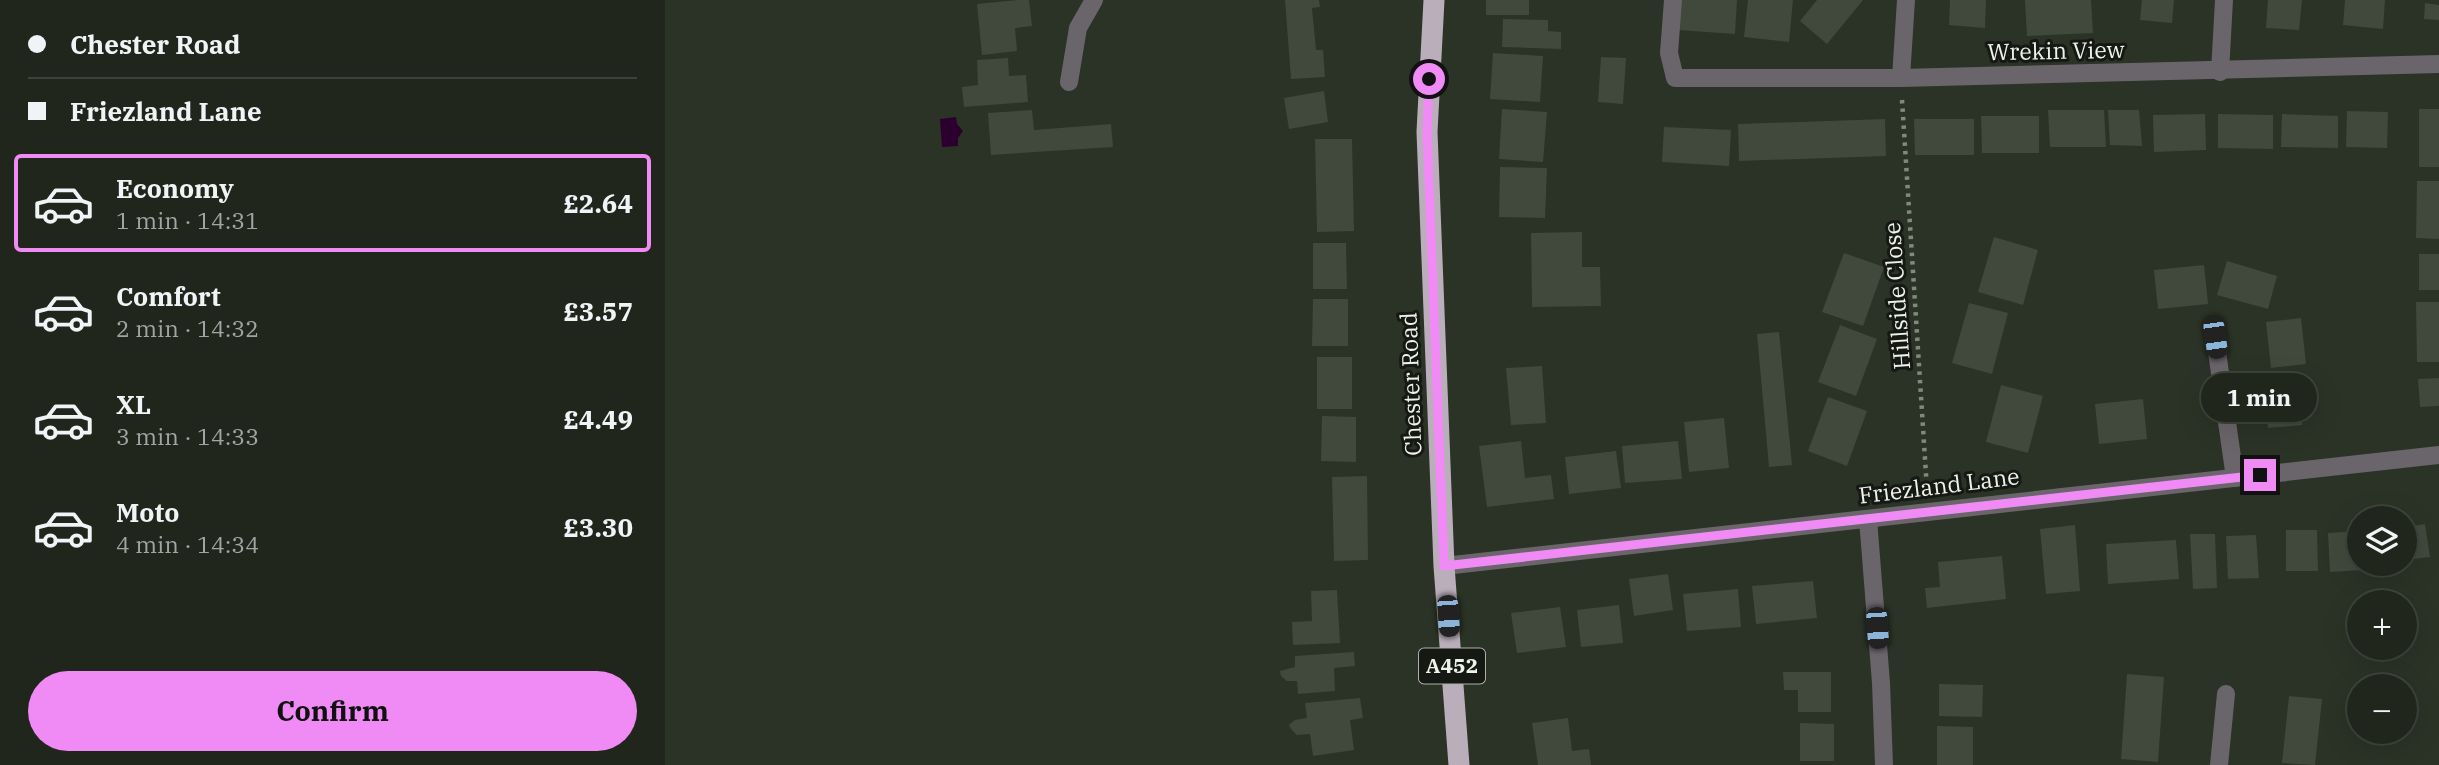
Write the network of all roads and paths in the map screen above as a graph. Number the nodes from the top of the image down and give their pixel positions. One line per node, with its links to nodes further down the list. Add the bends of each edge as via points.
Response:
1 (1094, 0): 9 (street, via 1078,28)
2 (1434, 0): 15 (highway, Chester Road / A452, via 1427,132)
3 (1673, 0): 8 (street, Wrekin View, via 1669,53 1675,78)
4 (1906, 0): 8 (street)
5 (2224, 0): 7 (street)
6 (2439, 64): 7 (street, Wrekin View)
7 (2220, 72): 8 (street, Wrekin View)
8 (1901, 78): 13 (path, Hillside Close)
9 (1069, 82)
10 (2215, 338): 12 (street)
11 (2439, 455): 12 (street, Friezland Lane)
12 (2235, 478): 13 (street, Friezland Lane)
13 (1929, 512): 14 (street, Friezland Lane)
14 (1868, 519): 15 (street, Friezland Lane); 18 (street)
15 (1444, 566): 17 (highway, Chester Road / A452)
16 (2226, 694): 19 (street)
17 (1459, 765)
18 (1884, 765)
19 (2219, 765)

